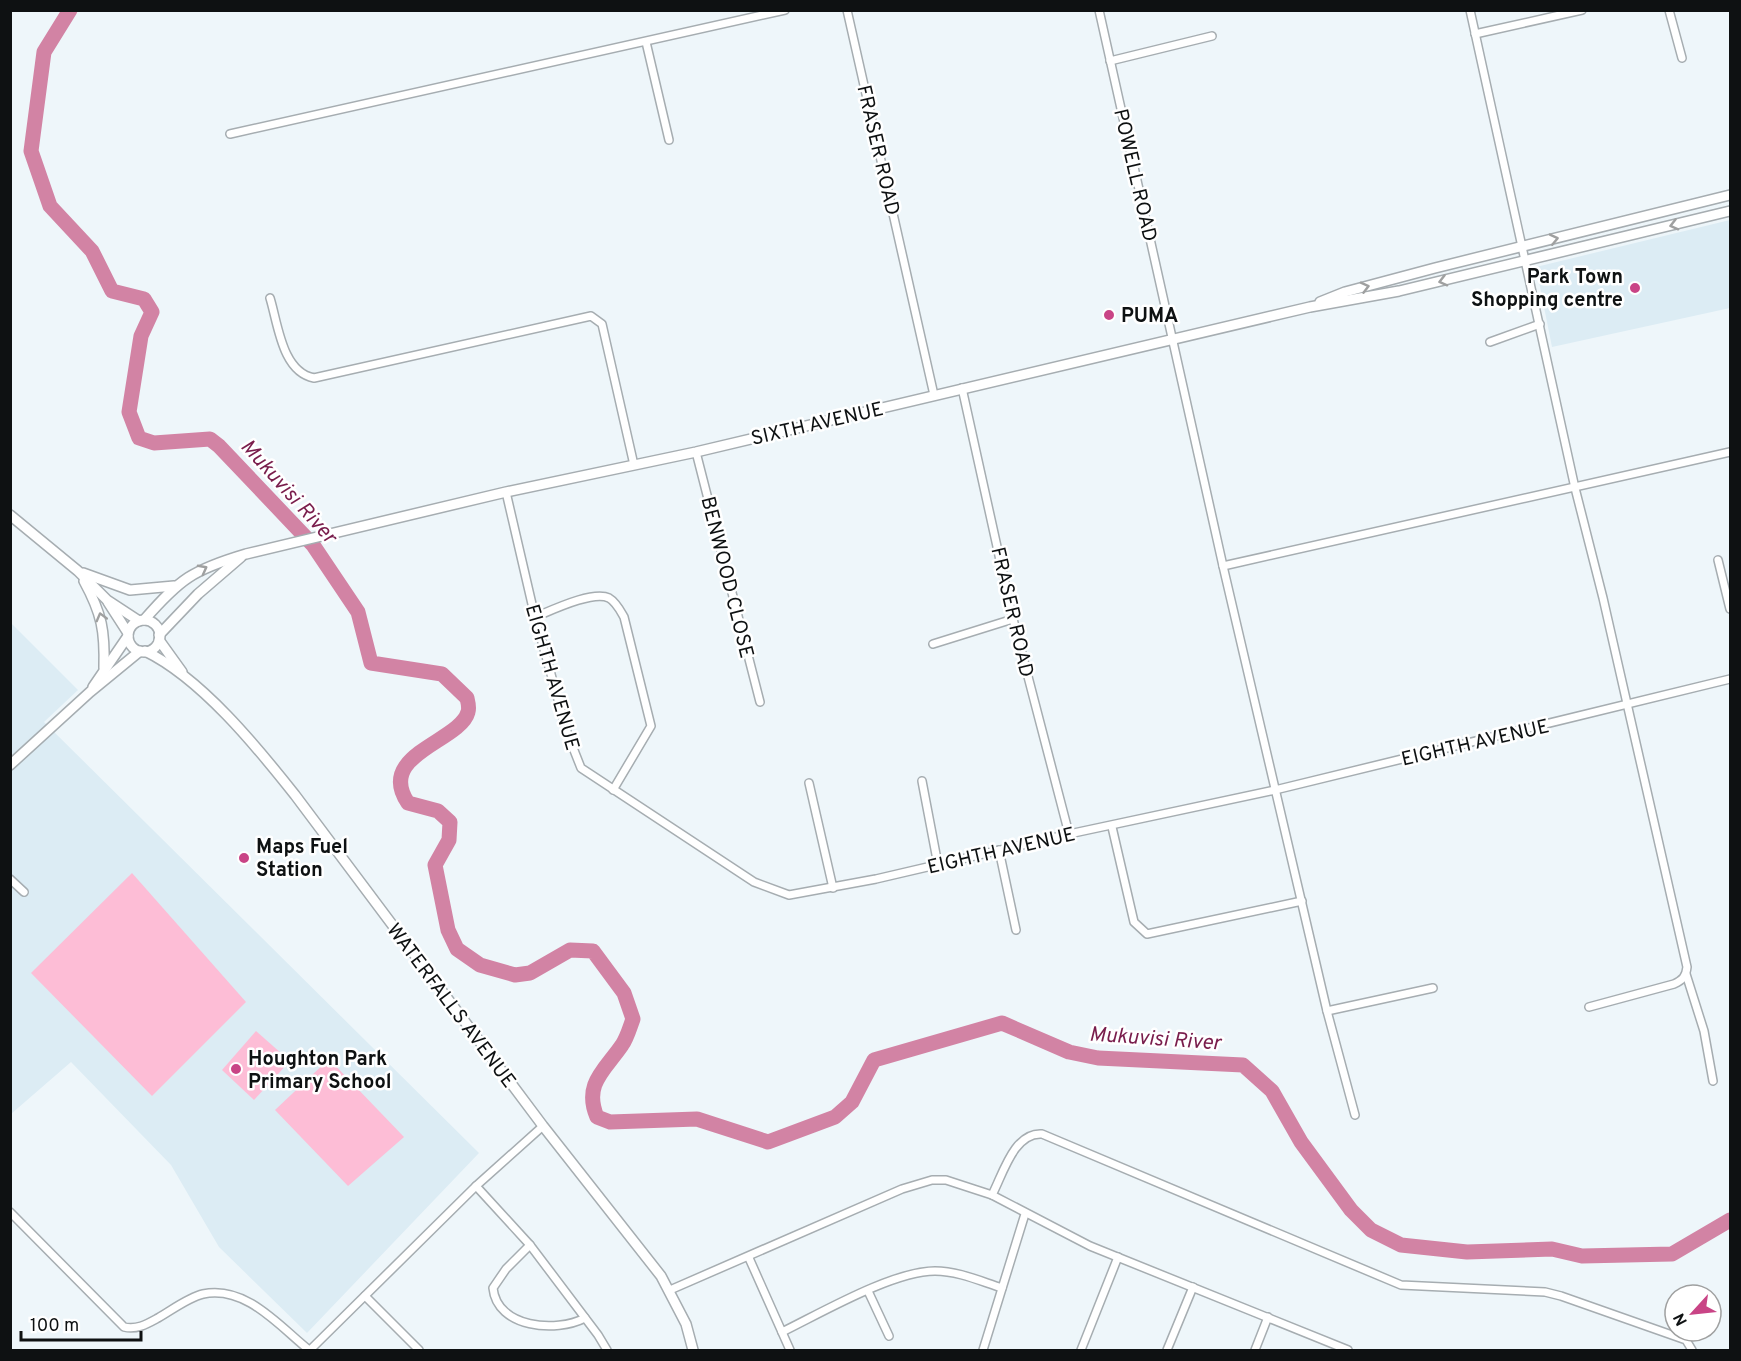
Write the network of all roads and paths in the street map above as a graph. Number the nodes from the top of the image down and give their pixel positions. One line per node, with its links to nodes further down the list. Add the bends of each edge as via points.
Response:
1 (785, 10): 9 (street)
2 (847, 10): 24 (street, FRASER ROAD)
3 (1099, 10): 11 (street, POWELL ROAD)
4 (1470, 10): 7 (street)
5 (1582, 10): 7 (street)
6 (1669, 10): 10 (street)
7 (1475, 34): 16 (street)
8 (1212, 36): 11 (street)
9 (646, 42): 12 (street); 13 (street)
10 (1682, 58)
11 (1110, 61): 21 (street, POWELL ROAD)
12 (230, 134)
13 (669, 140)
14 (1731, 195): 16 (street, one-way to 14)
15 (1731, 211): 17 (street, one-way to 17)
16 (1523, 246): 17 (street); 19 (street, one-way to 16, via 1345,292)
17 (1526, 261): 19 (street, one-way to 19); 20 (street)
18 (270, 298): 27 (street, via 290,364 299,373 314,378 586,316 595,318 602,324)
19 (1310, 307): 21 (street, SIXTH AVENUE)
20 (1540, 324): 22 (street); 28 (street)
21 (1173, 340): 23 (street, SIXTH AVENUE); 33 (street, POWELL ROAD)
22 (1490, 342)
23 (962, 388): 24 (street, SIXTH AVENUE); 39 (street, FRASER ROAD)
24 (934, 395): 25 (street, SIXTH AVENUE)
25 (696, 452): 27 (street, SIXTH AVENUE); 49 (street, BENWOOD CLOSE)
26 (1731, 452): 28 (street)
27 (634, 465): 29 (street, SIXTH AVENUE)
28 (1575, 488): 33 (street); 50 (street)
29 (506, 492): 31 (street, SIXTH AVENUE); 38 (street, EIGHTH AVENUE)
30 (10, 515): 34 (street)
31 (246, 554): 35 (street, SIXTH AVENUE, one-way to 31, via 212,564); 42 (street, via 198,594)
32 (1718, 560): 37 (street)
33 (1223, 566): 55 (street, POWELL ROAD)
34 (78, 571): 35 (street, via 130,590); 36 (street); 45 (street, one-way to 34, via 101,614)
35 (175, 585): 40 (street)
36 (107, 600): 40 (street); 41 (street)
37 (1731, 609)
38 (535, 617): 54 (street, EIGHTH AVENUE, via 576,759 584,771); 54 (street, via 568,603 603,597 616,604 624,616 651,726)
39 (1013, 619): 43 (street); 57 (street, FRASER ROAD)
40 (141, 620): 41 (street, via 130,627); 42 (street, via 153,623)
41 (128, 634): 44 (street, via 131,646); 45 (street)
42 (159, 638): 44 (street, via 154,648); 46 (street, WATERFALLS AVENUE)
43 (933, 644)
44 (143, 651): 46 (street, WATERFALLS AVENUE); 48 (street)
45 (104, 668): 48 (street)
46 (185, 677): 71 (street, WATERFALLS AVENUE, via 275,769)
47 (1731, 679): 50 (street, EIGHTH AVENUE)
48 (90, 692): 51 (street)
49 (760, 702)
50 (1627, 705): 55 (street, EIGHTH AVENUE); 65 (street)
51 (10, 765)
52 (922, 781): 59 (street)
53 (809, 783): 61 (street)
54 (613, 790): 61 (street, EIGHTH AVENUE, via 754,882 795,896)
55 (1275, 790): 56 (street, EIGHTH AVENUE); 63 (street, POWELL ROAD)
56 (1112, 826): 57 (street, EIGHTH AVENUE); 63 (street, via 1134,922 1147,933)
57 (1069, 834): 58 (street, EIGHTH AVENUE)
58 (999, 850): 59 (street, EIGHTH AVENUE); 64 (street)
59 (938, 865): 61 (street, EIGHTH AVENUE)
60 (10, 879): 62 (street)
61 (833, 888)
62 (24, 892)
63 (1302, 901): 68 (street, POWELL ROAD)
64 (1016, 930)
65 (1686, 974): 67 (street, via 1681,981 1649,993); 69 (street, via 1704,1031)
66 (1433, 988): 68 (street)
67 (1589, 1007)
68 (1328, 1011): 70 (street, POWELL ROAD)
69 (1713, 1081)
70 (1355, 1115)
71 (543, 1126): 72 (street); 81 (street, WATERFALLS AVENUE)
72 (476, 1186): 76 (street); 83 (street)
73 (993, 1195): 75 (street); 78 (street, via 945,1180 917,1183); 98 (street, via 1018,1144 1028,1135 1042,1134 1401,1285 1545,1292 1686,1340)
74 (10, 1212): 88 (street, via 124,1327 145,1325 202,1294 231,1293 250,1302)
75 (1025, 1214): 77 (street); 80 (street)
76 (530, 1245): 85 (street); 85 (street, via 493,1288 497,1306 512,1318 543,1325 572,1325)
77 (1118, 1257): 79 (street); 94 (street)
78 (748, 1258): 81 (street); 86 (street)
79 (1193, 1287): 84 (street); 95 (street)
80 (1002, 1288): 82 (street, via 936,1271 908,1276); 93 (street)
81 (670, 1290): 91 (street, WATERFALLS AVENUE)
82 (868, 1291): 86 (street); 87 (street)
83 (365, 1296): 88 (street); 89 (street)
84 (1268, 1317): 96 (street); 97 (street)
85 (585, 1318): 90 (street)
86 (782, 1332): 92 (street)
87 (888, 1336)
88 (310, 1350)
89 (419, 1350)
90 (607, 1350)
91 (693, 1350)
92 (790, 1350)
93 (983, 1350)
94 (1082, 1350)
95 (1167, 1350)
96 (1255, 1350)
97 (1347, 1350)
98 (1692, 1350)

